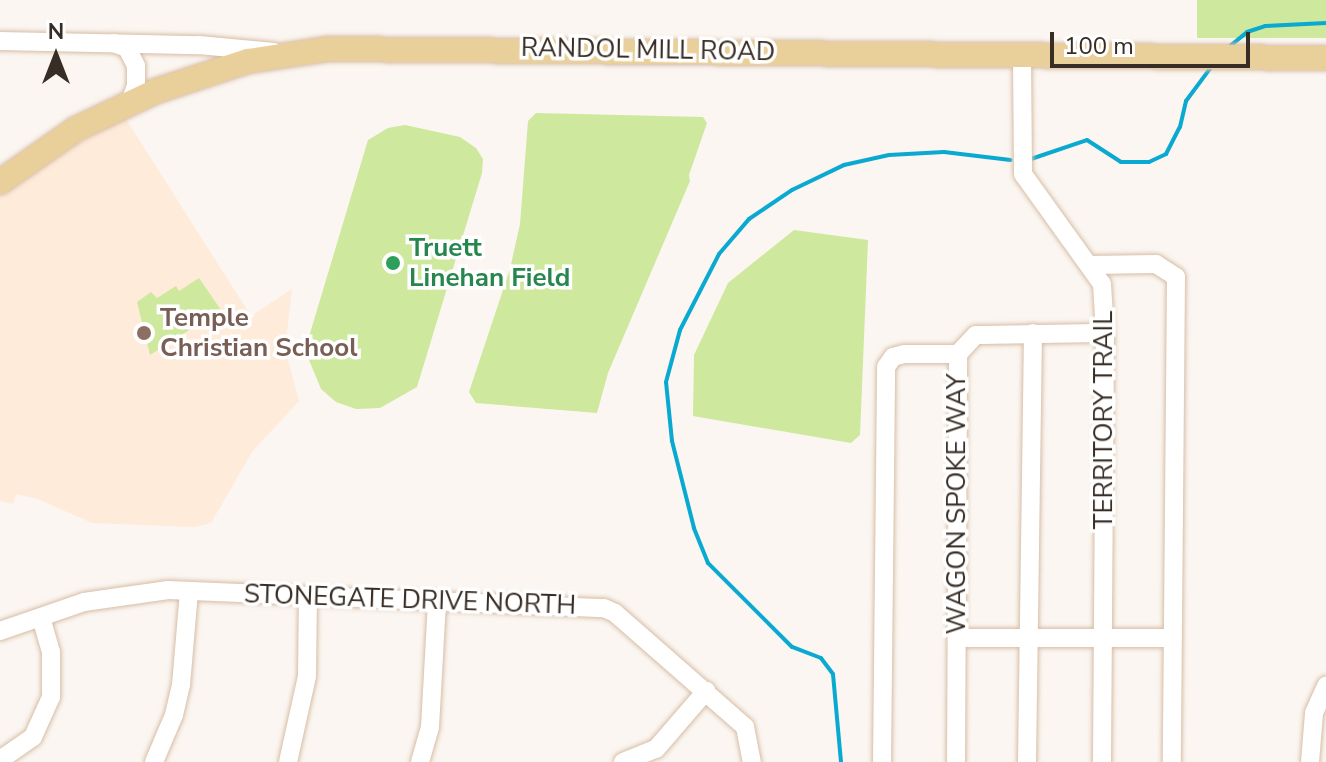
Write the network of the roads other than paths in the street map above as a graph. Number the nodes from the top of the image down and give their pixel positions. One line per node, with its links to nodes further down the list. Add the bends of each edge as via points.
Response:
1 (0, 41): 2 (street)
2 (114, 43): 3 (street, via 242,47); 6 (street, via 127,48 136,66)
3 (289, 54): 4 (main road, RANDOL MILL ROAD, via 377,47); 6 (main road, RANDOL MILL ROAD, via 209,72)
4 (1022, 56): 5 (main road, RANDOL MILL ROAD); 8 (street, TERRITORY TRAIL, via 1023,174)
5 (1326, 58)
6 (130, 102): 7 (main road, RANDOL MILL ROAD, via 76,129)
7 (0, 182)
8 (1090, 265): 10 (street, TERRITORY TRAIL, via 1102,284); 20 (street, via 1156,264 1176,277)
9 (1033, 333): 10 (street, WAGON SPOKE WAY); 11 (street, WAGON SPOKE WAY, via 976,335); 18 (street)
10 (1105, 333): 19 (street, TERRITORY TRAIL)
11 (958, 354): 17 (street, WAGON SPOKE WAY); 29 (street, via 904,354 893,357 886,367)
12 (189, 591): 13 (street, STONEGATE DRIVE NORTH); 15 (street, STONEGATE DRIVE NORTH, via 110,596); 24 (street, via 181,685)
13 (308, 596): 14 (street, STONEGATE DRIVE NORTH); 25 (street, via 307,676)
14 (437, 600): 22 (street, STONEGATE DRIVE NORTH, via 604,608); 26 (street, via 430,727)
15 (41, 617): 16 (street, STONEGATE DRIVE NORTH); 23 (street, via 53,671 46,714 33,737)
16 (0, 631)
17 (957, 638): 18 (street); 30 (street, WAGON SPOKE WAY)
18 (1028, 638): 19 (street); 31 (street)
19 (1103, 638): 20 (street); 32 (street, TERRITORY TRAIL)
20 (1173, 638): 33 (street)
21 (1326, 686): 34 (street, via 1314,713)
22 (706, 691): 27 (street, via 656,749); 28 (street, STONEGATE DRIVE NORTH, via 745,727)
23 (0, 760)
24 (154, 762)
25 (288, 762)
26 (420, 762)
27 (623, 762)
28 (752, 762)
29 (882, 762)
30 (956, 762)
31 (1027, 762)
32 (1102, 762)
33 (1172, 762)
34 (1310, 762)

